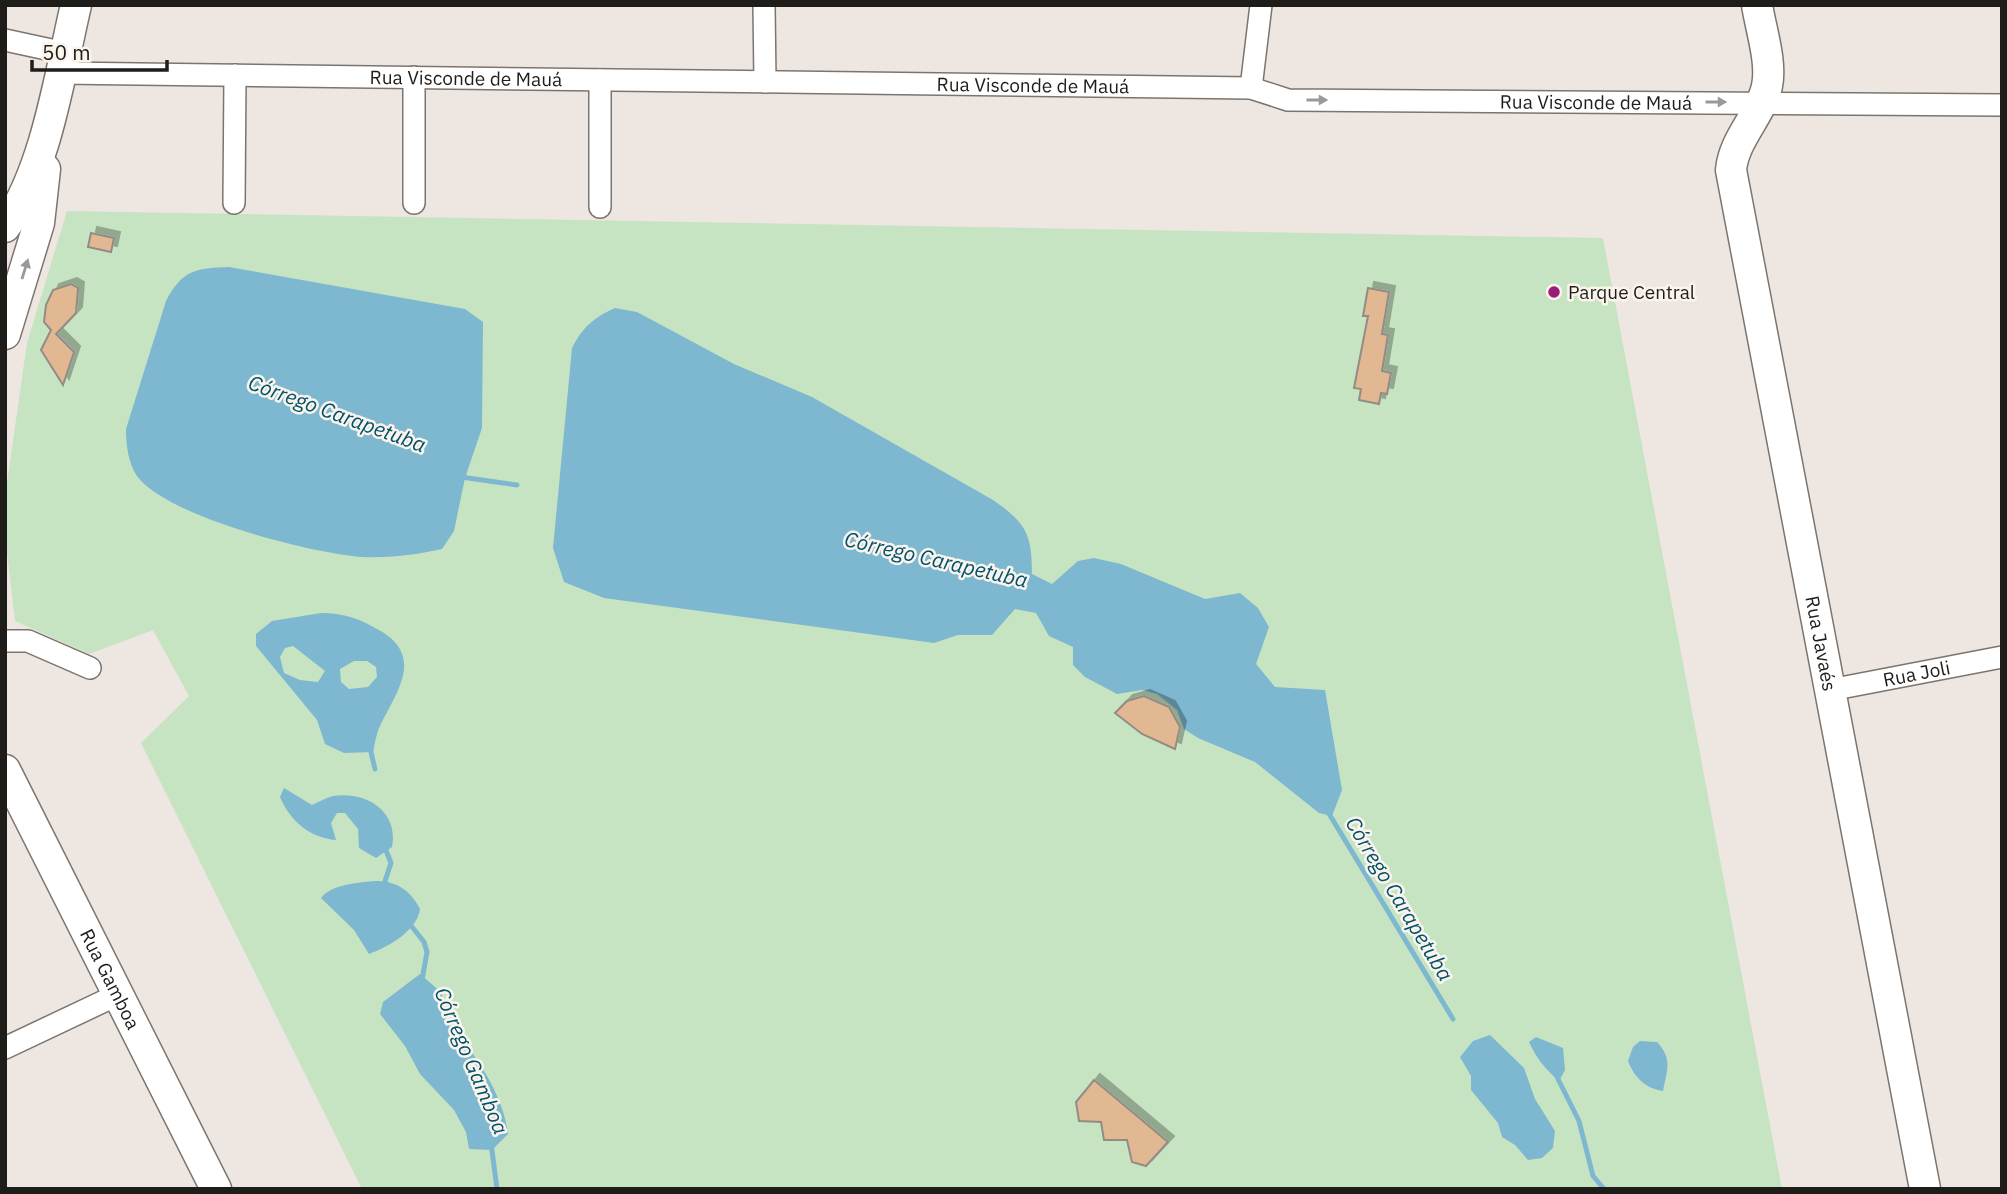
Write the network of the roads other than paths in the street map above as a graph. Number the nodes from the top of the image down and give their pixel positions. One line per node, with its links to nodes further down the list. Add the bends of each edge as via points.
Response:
1 (76, 5): 6 (street)
2 (764, 5): 10 (street)
3 (1261, 5): 11 (street)
4 (1756, 5): 12 (street, Rua Javaés, via 1768,76)
5 (5, 40): 6 (street, Rua Visconde de Mauá)
6 (63, 63): 7 (street, Rua Visconde de Mauá); 14 (street)
7 (235, 75): 8 (street, Rua Visconde de Mauá); 15 (street)
8 (414, 78): 9 (street, Rua Visconde de Mauá); 16 (street)
9 (600, 80): 10 (street, Rua Visconde de Mauá); 17 (street)
10 (765, 82): 11 (street, Rua Visconde de Mauá)
11 (1251, 88): 12 (street, Rua Visconde de Mauá, one-way to 12, via 1288,100)
12 (1760, 103): 13 (street, Rua Visconde de Mauá); 23 (street, Rua Javaés, via 1732,156 1731,170)
13 (2002, 105)
14 (50, 120): 18 (street, via 18,210); 19 (street, one-way to 14, via 39,223)
15 (234, 203)
16 (414, 203)
17 (600, 207)
18 (5, 227)
19 (5, 334)
20 (5, 641): 22 (street, via 28,641)
21 (2002, 657): 23 (street, Rua Joli)
22 (90, 667)
23 (1830, 690): 28 (street, Rua Javaés)
24 (7, 780): 25 (street, Rua Gamboa)
25 (118, 994): 26 (street); 27 (street, Rua Gamboa)
26 (5, 1048)
27 (216, 1189)
28 (1925, 1189)

